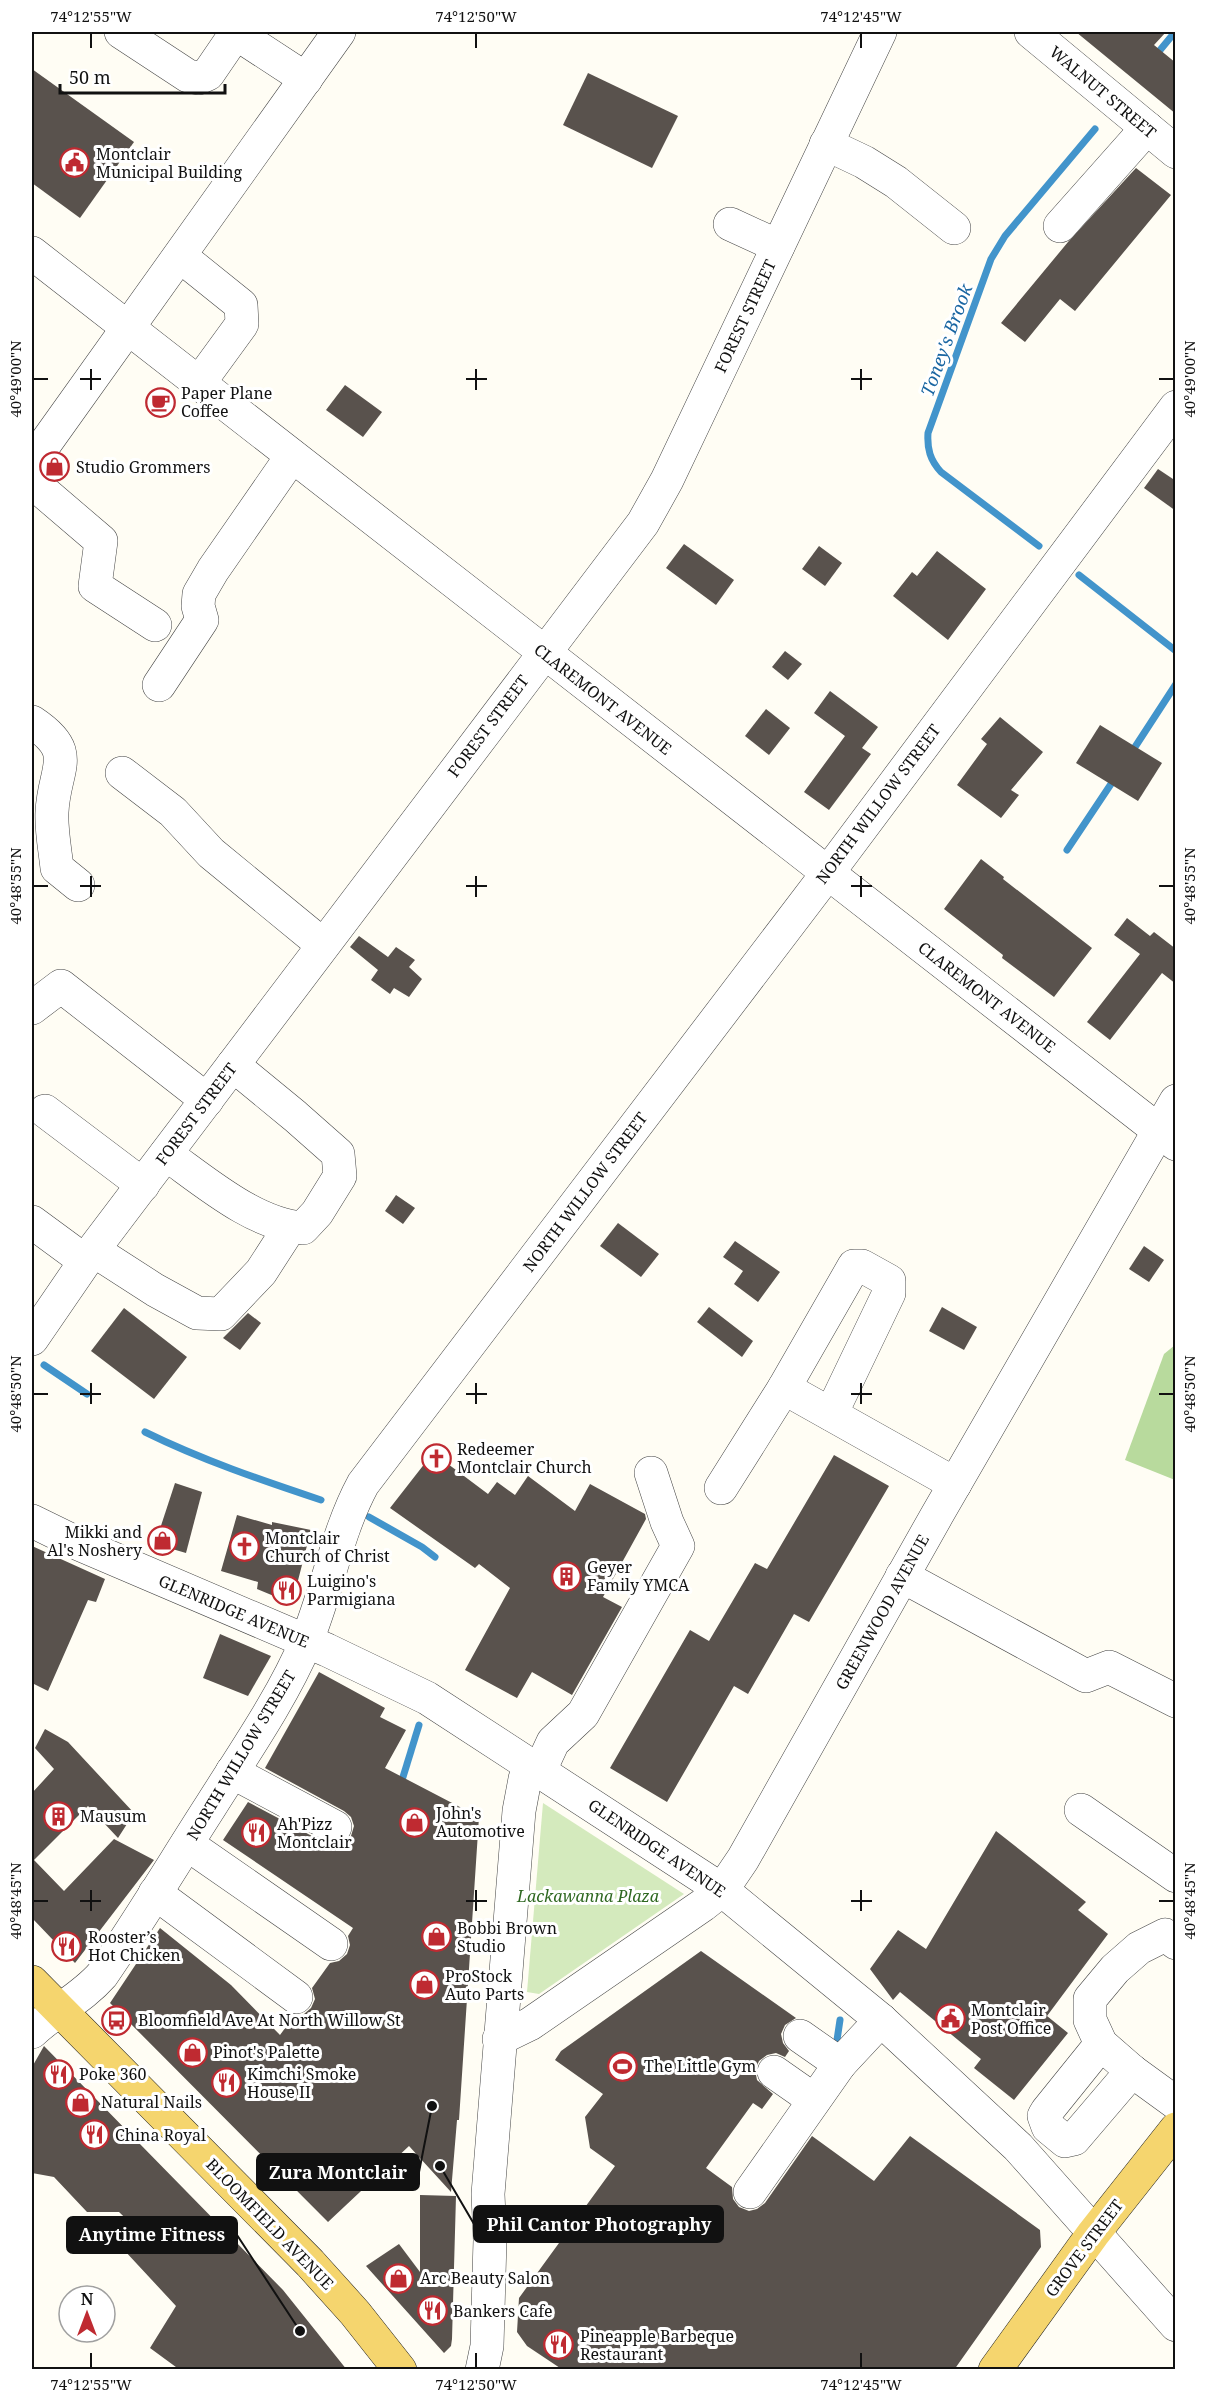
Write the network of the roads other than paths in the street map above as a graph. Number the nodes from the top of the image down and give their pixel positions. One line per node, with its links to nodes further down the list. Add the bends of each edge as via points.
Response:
1 (121, 32): 2 (street, via 188,76 199,78 208,74)
2 (235, 32): 6 (street)
3 (339, 32): 6 (street)
4 (880, 32): 8 (street, FOREST STREET)
5 (1031, 32): 7 (street, WALNUT STREET)
6 (306, 79): 15 (street)
7 (1147, 128): 9 (street, WALNUT STREET); 11 (street)
8 (826, 144): 12 (street, via 896,182); 13 (street, FOREST STREET)
9 (1176, 152)
10 (730, 224): 13 (street)
11 (1060, 226)
12 (954, 228)
13 (778, 246): 23 (street, FOREST STREET, via 643,523)
14 (32, 253): 16 (street, CLAREMONT AVENUE)
15 (180, 256): 16 (street); 17 (street, via 241,304 242,324)
16 (129, 327): 17 (street, CLAREMONT AVENUE); 20 (street)
17 (199, 383): 19 (street, CLAREMONT AVENUE)
18 (1176, 407): 27 (street, NORTH WILLOW STREET)
19 (292, 456): 23 (street, CLAREMONT AVENUE); 24 (street, via 199,594 202,620)
20 (32, 462)
21 (32, 482): 22 (street, via 101,541 95,586)
22 (155, 625)
23 (543, 653): 27 (street, CLAREMONT AVENUE); 29 (street, FOREST STREET)
24 (159, 685)
25 (32, 722): 28 (street, via 58,744 62,759 52,810 57,868)
26 (122, 772): 29 (street, via 173,812 211,853)
27 (827, 874): 35 (street, CLAREMONT AVENUE); 49 (street, NORTH WILLOW STREET, via 363,1484 340,1536)
28 (78, 885)
29 (323, 945): 31 (street, FOREST STREET)
30 (32, 1008): 32 (street, via 61,986)
31 (233, 1065): 32 (street, FOREST STREET); 39 (street, via 338,1154 340,1176 317,1213 303,1228)
32 (207, 1100): 36 (street, FOREST STREET)
33 (1176, 1101): 35 (street, GREENWOOD AVENUE)
34 (45, 1111): 37 (street)
35 (1167, 1137): 45 (street, GREENWOOD AVENUE)
36 (166, 1154): 37 (street, FOREST STREET); 39 (street, via 237,1205)
37 (143, 1185): 40 (street, FOREST STREET)
38 (32, 1222): 40 (street)
39 (290, 1227): 40 (street, via 261,1272 221,1314 197,1313)
40 (89, 1256): 41 (street, FOREST STREET)
41 (35, 1326)
42 (784, 1388): 43 (street); 43 (street, via 854,1266 862,1266 889,1281 889,1293); 46 (street)
43 (831, 1414): 45 (street)
44 (651, 1473): 51 (street, via 678,1546 583,1714)
45 (955, 1484): 48 (street, GREENWOOD AVENUE)
46 (721, 1488)
47 (32, 1521): 49 (street, GLENRIDGE AVENUE, via 74,1553)
48 (902, 1576): 50 (street, via 1086,1676 1109,1667); 57 (street, GREENWOOD AVENUE)
49 (306, 1642): 51 (street, GLENRIDGE AVENUE, via 427,1698); 52 (street, NORTH WILLOW STREET)
50 (1176, 1701)
51 (535, 1767): 57 (street, GLENRIDGE AVENUE); 67 (street, via 524,1784 519,1812)
52 (232, 1772): 54 (street); 55 (street, NORTH WILLOW STREET)
53 (1081, 1810): 56 (street)
54 (335, 1827)
55 (187, 1844): 58 (street, NORTH WILLOW STREET); 60 (street)
56 (1176, 1876)
57 (722, 1890): 64 (street, GLENRIDGE AVENUE); 67 (street, GREENWOOD AVENUE, via 530,2024)
58 (155, 1893): 62 (street); 63 (street, NORTH WILLOW STREET, via 102,1975)
59 (1176, 1943): 68 (street, via 1164,1935 1139,1948 1115,1969 1090,2000 1090,2020)
60 (331, 1944)
61 (32, 1982): 63 (main road, BLOOMFIELD AVENUE)
62 (296, 1997)
63 (58, 2009): 65 (street, NORTH WILLOW STREET); 78 (main road, BLOOMFIELD AVENUE, via 310,2263)
64 (881, 2020): 69 (street); 76 (street, GLENRIDGE AVENUE, via 1018,2147)
65 (32, 2032)
66 (800, 2036): 69 (street)
67 (499, 2038): 79 (street, via 488,2194 487,2346)
68 (1101, 2044): 70 (street); 70 (street, via 1047,2111 1044,2116 1048,2127 1065,2141 1074,2139)
69 (840, 2064): 72 (street)
70 (1131, 2071): 73 (street)
71 (774, 2072): 72 (street)
72 (814, 2100): 75 (street)
73 (1176, 2103)
74 (1176, 2129): 76 (main road, GROVE STREET)
75 (750, 2192)
76 (1093, 2234): 77 (street, GLENRIDGE AVENUE); 80 (main road, GROVE STREET)
77 (1176, 2325)
78 (400, 2370)
79 (482, 2370)
80 (995, 2370)

